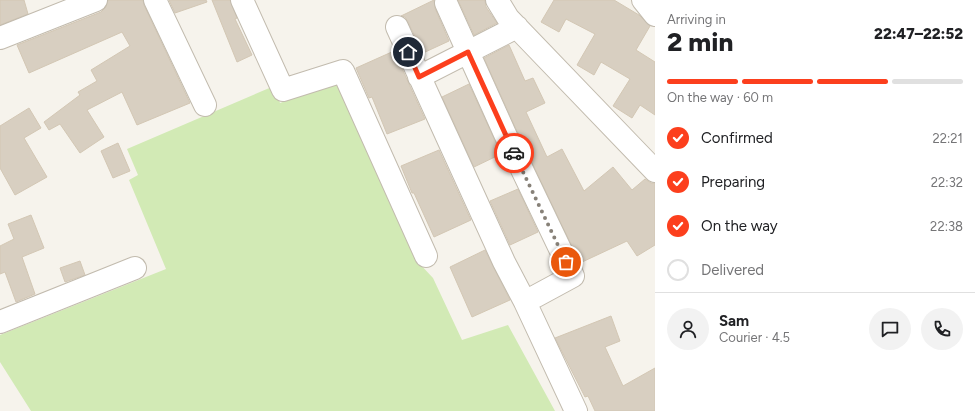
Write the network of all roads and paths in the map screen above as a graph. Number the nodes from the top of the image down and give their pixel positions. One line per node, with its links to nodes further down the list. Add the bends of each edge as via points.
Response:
1 (96, 0): 10 (street)
2 (155, 0): 13 (street)
3 (242, 0): 15 (street, via 283,90 343,71)
4 (497, 0): 9 (street)
5 (643, 0): 7 (street)
6 (446, 3): 11 (street)
7 (655, 16)
8 (397, 27): 12 (street)
9 (517, 27): 11 (street); 14 (street)
10 (0, 38)
11 (468, 52): 12 (street); 17 (street, via 573,276)
12 (419, 77): 17 (street)
13 (205, 105)
14 (655, 171)
15 (426, 256)
16 (135, 268): 18 (street)
17 (525, 302): 19 (street)
18 (0, 322)
19 (576, 411)

